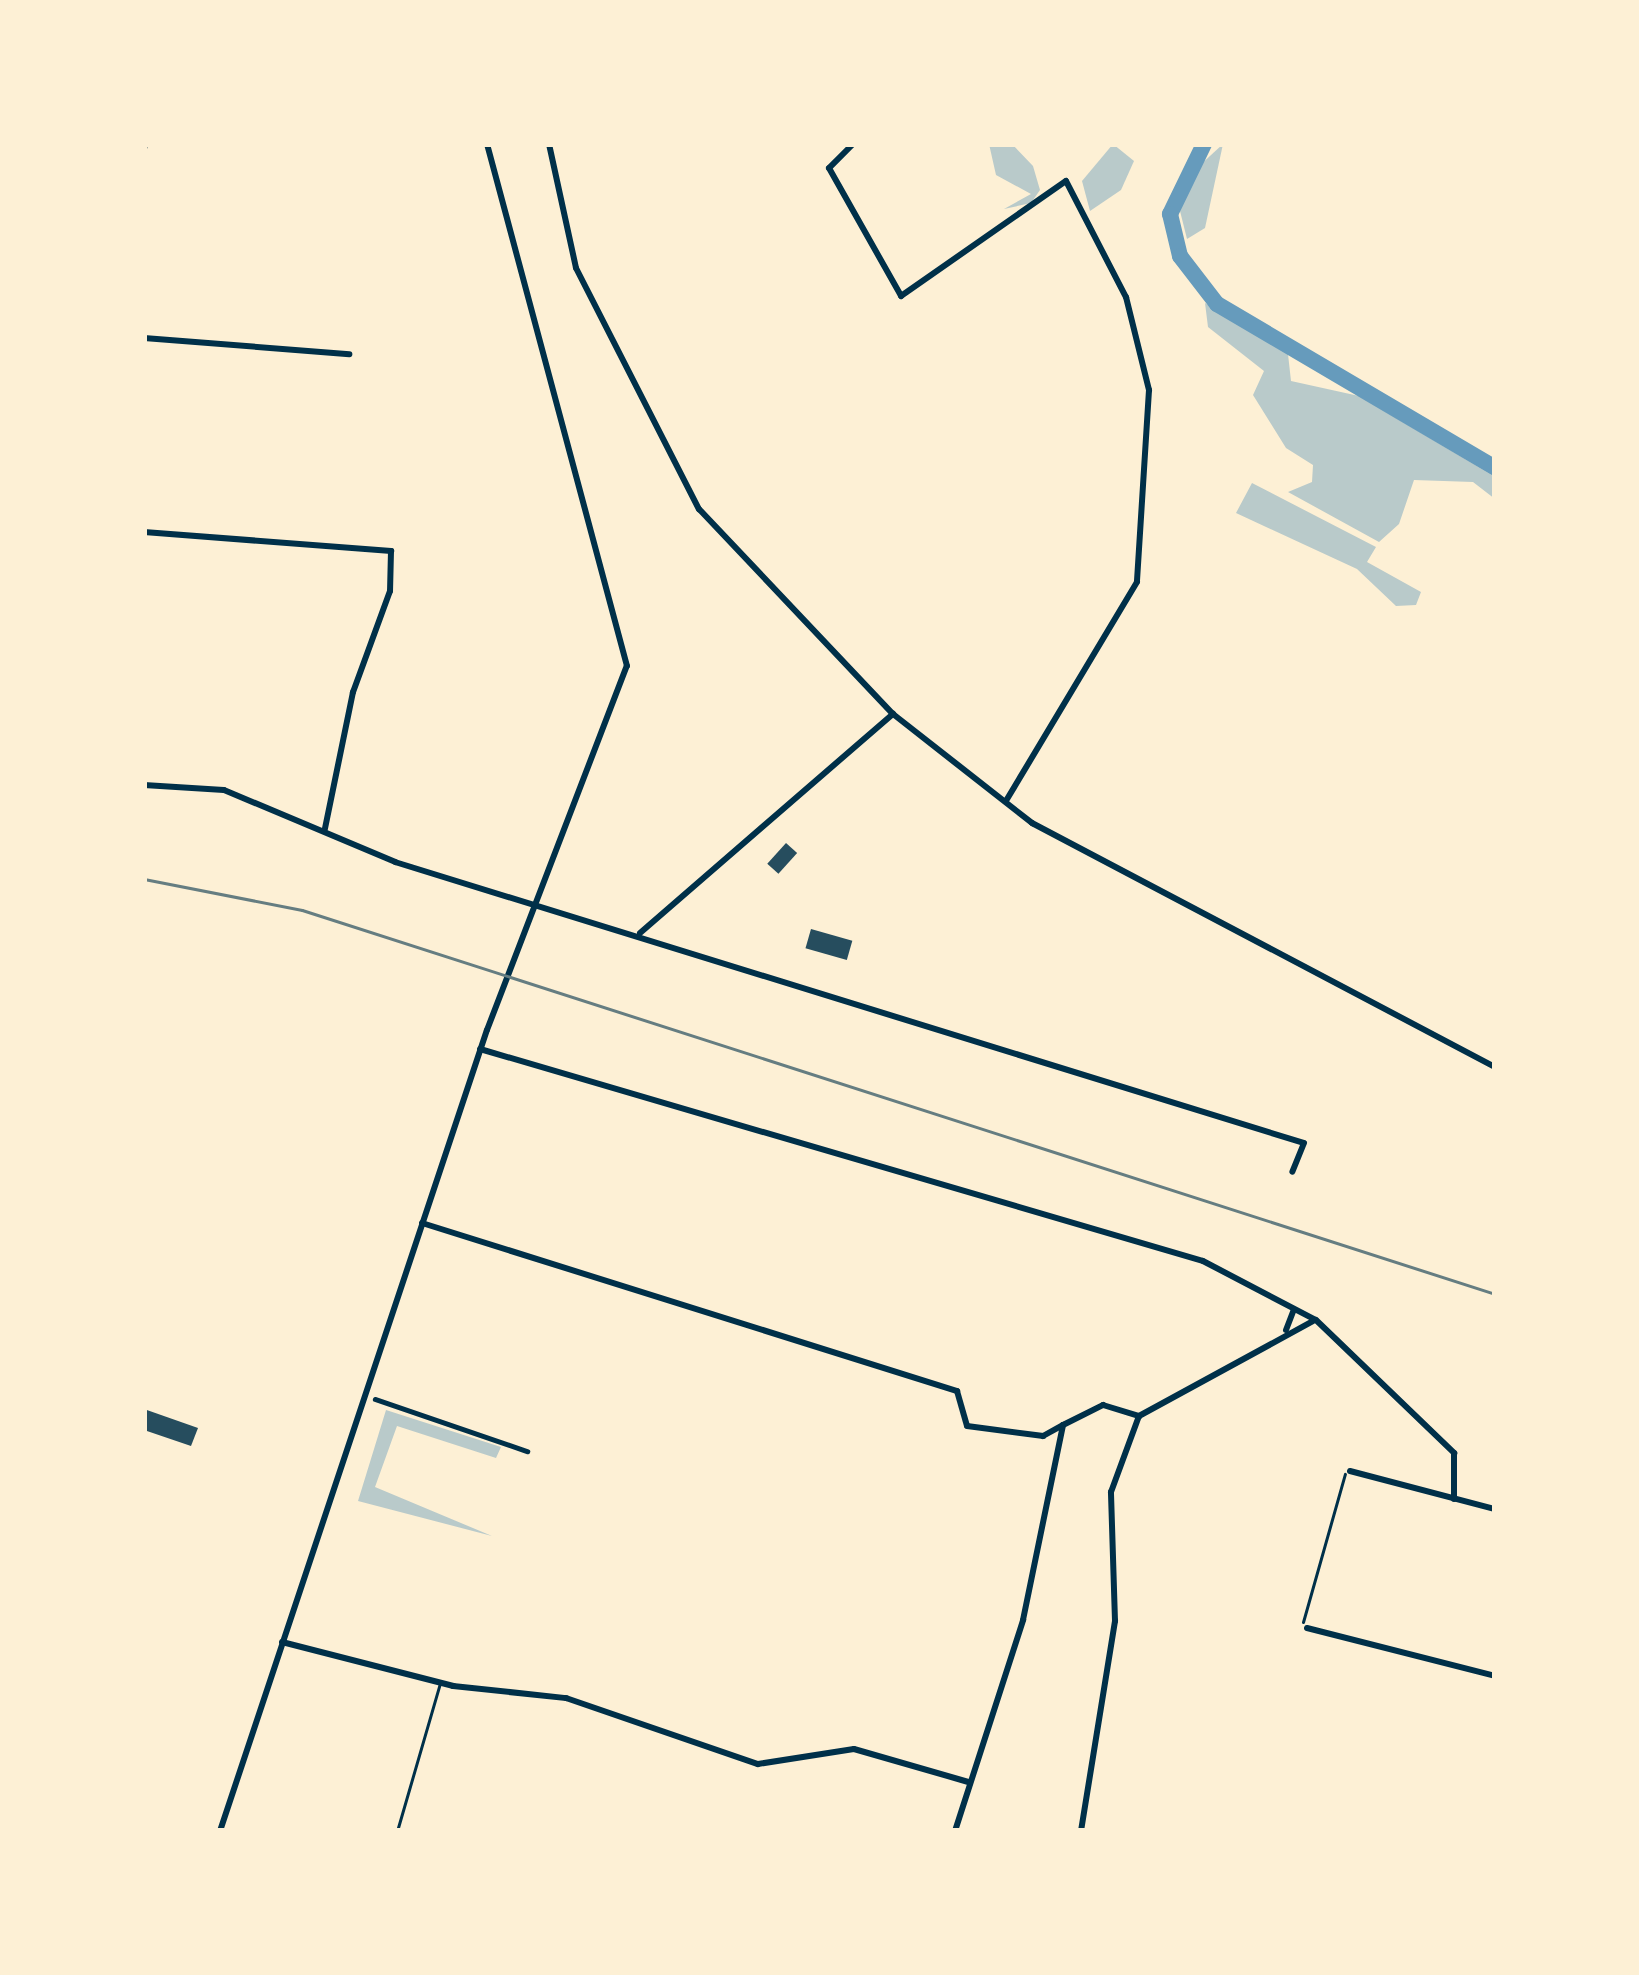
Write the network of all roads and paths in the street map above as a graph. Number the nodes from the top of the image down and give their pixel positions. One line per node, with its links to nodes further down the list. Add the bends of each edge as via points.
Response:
1 (487, 144): 11 (street, via 627,666)
2 (549, 144): 7 (street, via 576,268 699,509)
3 (853, 144): 9 (street, via 829,168 902,296 1066,181 1126,297 1149,390 1137,582)
4 (144, 338): 5 (street)
5 (349, 354)
6 (144, 532): 10 (street, via 391,551 390,591 352,692)
7 (893, 714): 9 (street); 12 (street)
8 (144, 785): 10 (street, via 224,790)
9 (1006, 801): 14 (street, via 1147,890)
10 (325, 829): 11 (street, via 395,862)
11 (540, 901): 12 (street); 13 (street)
12 (640, 933): 15 (street, via 1304,1143)
13 (481, 1048): 16 (street); 17 (street, via 1203,1261)
14 (1495, 1067)
15 (1292, 1172)
16 (422, 1222): 22 (street, via 957,1391 968,1426 1042,1436); 28 (street)
17 (1294, 1309): 18 (street); 19 (street)
18 (1316, 1320): 19 (street); 25 (street, via 1454,1453)
19 (1286, 1330): 21 (street)
20 (375, 1399): 23 (street)
21 (1139, 1416): 22 (street, via 1103,1405); 35 (street, via 1111,1492 1115,1621)
22 (1063, 1425): 31 (street, via 1023,1620)
23 (527, 1451)
24 (1350, 1471): 25 (street); 27 (path, via 1334,1480)
25 (1454, 1499): 26 (street)
26 (1495, 1509)
27 (1307, 1628): 29 (street)
28 (282, 1642): 30 (street); 32 (street)
29 (1495, 1676)
30 (440, 1683): 31 (street, via 566,1698 758,1764 854,1749); 33 (lane)
31 (968, 1782): 34 (street)
32 (220, 1831)
33 (397, 1831)
34 (955, 1831)
35 (1081, 1831)

